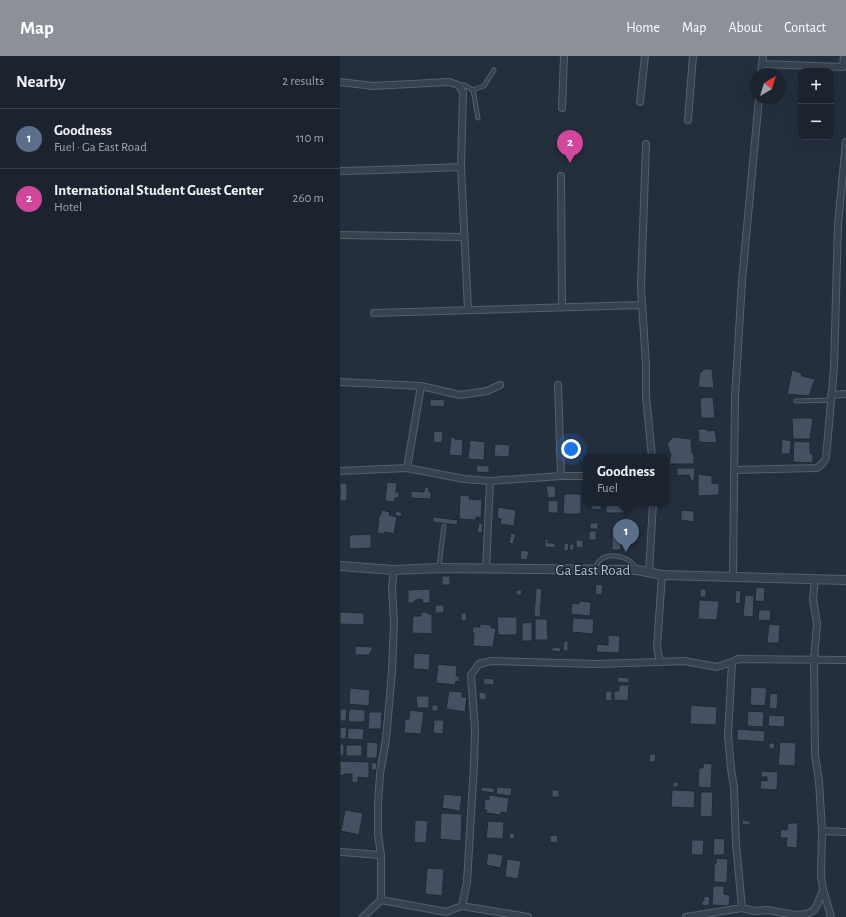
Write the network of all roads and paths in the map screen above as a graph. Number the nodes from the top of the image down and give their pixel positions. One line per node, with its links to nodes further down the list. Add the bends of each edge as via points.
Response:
1 (564, 56): 15 (street)
2 (645, 56): 13 (street)
3 (694, 56): 17 (street)
4 (763, 56): 6 (street)
5 (844, 56): 7 (street)
6 (762, 64): 7 (street); 8 (street)
7 (845, 67)
8 (762, 68)
9 (494, 70): 12 (lane, via 484,86)
10 (340, 82): 11 (street, via 373,86 449,82)
11 (458, 85): 12 (lane); 20 (street, via 463,92)
12 (473, 90): 16 (lane)
13 (640, 102)
14 (758, 104): 38 (street, via 741,296 735,397)
15 (562, 108)
16 (478, 118)
17 (688, 120)
18 (846, 142): 34 (street, via 838,224)
19 (646, 144): 25 (street)
20 (461, 167): 21 (street); 24 (street)
21 (340, 171)
22 (561, 176): 26 (street)
23 (340, 235): 24 (street)
24 (464, 237): 27 (street)
25 (642, 305): 26 (street); 36 (street)
26 (562, 308): 27 (street)
27 (468, 310): 28 (street)
28 (374, 313)
29 (340, 382): 31 (street)
30 (500, 385): 31 (street, via 487,391 460,395)
31 (422, 386): 37 (street)
32 (558, 386): 40 (street)
33 (846, 394): 34 (street)
34 (831, 398): 35 (lane); 38 (street, via 826,458 817,468)
35 (796, 401)
36 (652, 454)
37 (407, 468): 39 (street); 42 (street)
38 (735, 470): 53 (street)
39 (340, 471)
40 (561, 476): 41 (street); 42 (street)
41 (583, 476)
42 (490, 482): 47 (street)
43 (653, 506): 51 (street)
44 (444, 526): 46 (lane)
45 (340, 566): 48 (street, Ga East Road)
46 (439, 568): 47 (street, Ga East Road); 48 (street, Ga East Road)
47 (486, 569): 50 (street, Ga East Road)
48 (394, 570): 63 (street, via 392,666 378,804)
49 (637, 570): 50 (street, Ga East Road); 50 (lane, via 625,557 610,556 598,561); 51 (street, Ga East Road)
50 (594, 571)
51 (649, 572): 52 (street, Ga East Road)
52 (662, 575): 53 (street, Ga East Road); 58 (street, via 657,647)
53 (733, 577): 54 (street, Ga East Road)
54 (815, 579): 55 (street, Ga East Road); 56 (street, via 813,599 817,624)
55 (846, 580)
56 (814, 659): 57 (street); 59 (street, via 738,659); 60 (street, via 815,755 820,781)
57 (846, 660)
58 (660, 662): 59 (street, via 684,661 717,667); 66 (street, via 596,664 491,661 479,664 472,674 474,765 467,882)
59 (732, 662): 67 (street, via 728,735)
60 (822, 831): 61 (street); 64 (street)
61 (846, 832)
62 (340, 852): 63 (street)
63 (381, 855): 65 (street)
64 (823, 889): 67 (street, via 814,910 807,914 795,915); 73 (street)
65 (381, 900): 68 (street); 70 (street)
66 (462, 906): 68 (street); 71 (street)
67 (742, 908): 69 (street)
68 (446, 914)
69 (708, 915): 72 (street)
70 (363, 917)
71 (528, 917)
72 (686, 917)
73 (831, 917)

